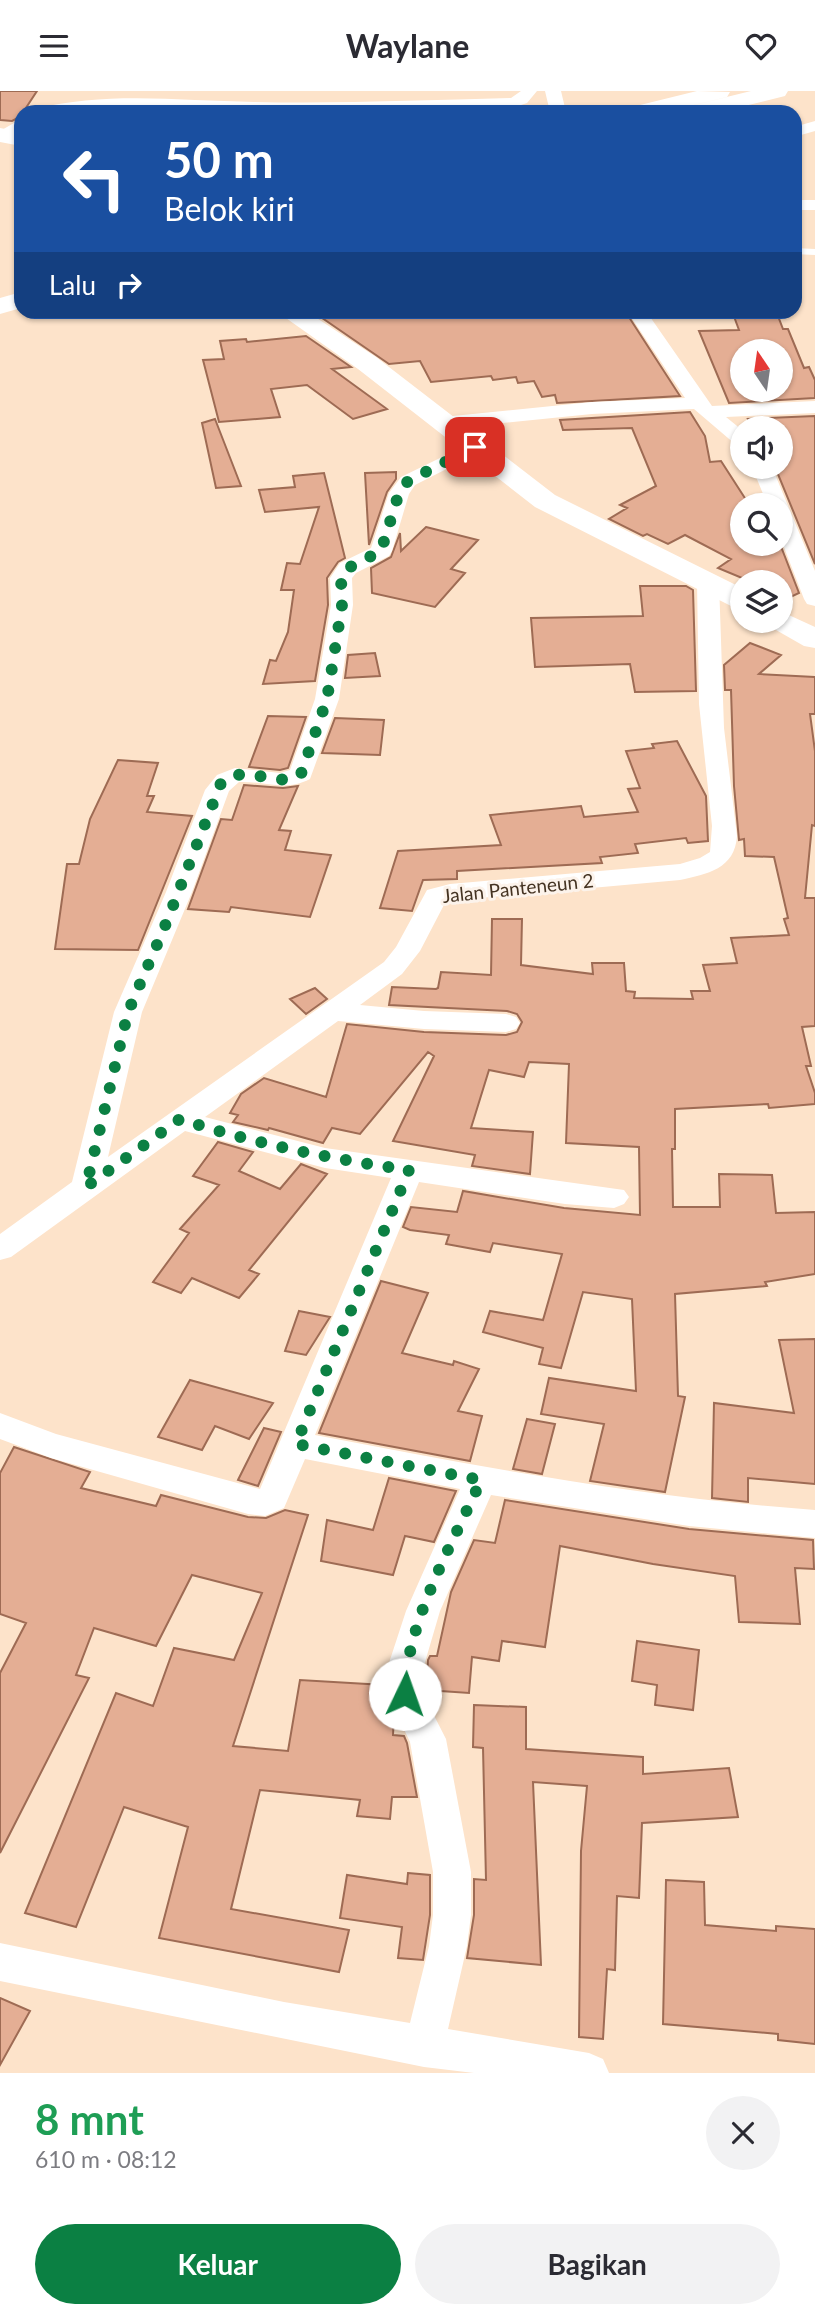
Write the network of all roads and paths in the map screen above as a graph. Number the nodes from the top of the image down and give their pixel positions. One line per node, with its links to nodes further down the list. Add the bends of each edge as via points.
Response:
1 (529, 91): 6 (street, via 512,103)
2 (721, 91): 7 (main road)
3 (778, 91): 8 (main road)
4 (108, 105): 5 (street)
5 (194, 105)
6 (394, 105)
7 (667, 105)
8 (722, 105)
9 (300, 319): 13 (main road, via 367,363)
10 (642, 319): 11 (street)
11 (703, 407): 12 (street); 13 (street, via 601,407); 14 (street)
12 (815, 407)
13 (443, 423): 15 (main road)
14 (730, 430)
15 (475, 447): 17 (main road, via 545,501); 26 (street, via 408,481 399,493 381,551 344,572 327,699 301,774 285,779 231,775 221,783 128,1012)
16 (793, 541): 19 (street)
17 (708, 582): 18 (main road); 22 (street, Jalan Panteneun 2, via 710,728 725,845 721,855 680,872 441,894 432,899 399,962)
18 (730, 594)
19 (815, 599)
20 (793, 627): 21 (main road)
21 (815, 639)
22 (331, 1011): 23 (street); 24 (street, Jalan Panteneun 2)
23 (506, 1023)
24 (180, 1119): 25 (street, via 325,1158); 26 (street, Jalan Panteneun 2)
25 (409, 1170): 27 (street); 30 (street)
26 (86, 1187): 28 (street, Jalan Panteneun 2)
27 (614, 1197)
28 (0, 1249)
29 (0, 1426): 30 (street, via 51,1445 257,1503 272,1499)
30 (296, 1444): 31 (street)
31 (481, 1480): 32 (street, via 623,1504); 34 (street, via 423,1611 405,1669 405,1694 428,1739 452,1872 448,1946)
32 (815, 1524)
33 (0, 1962): 34 (street)
34 (424, 2046): 35 (street)
35 (589, 2073)

